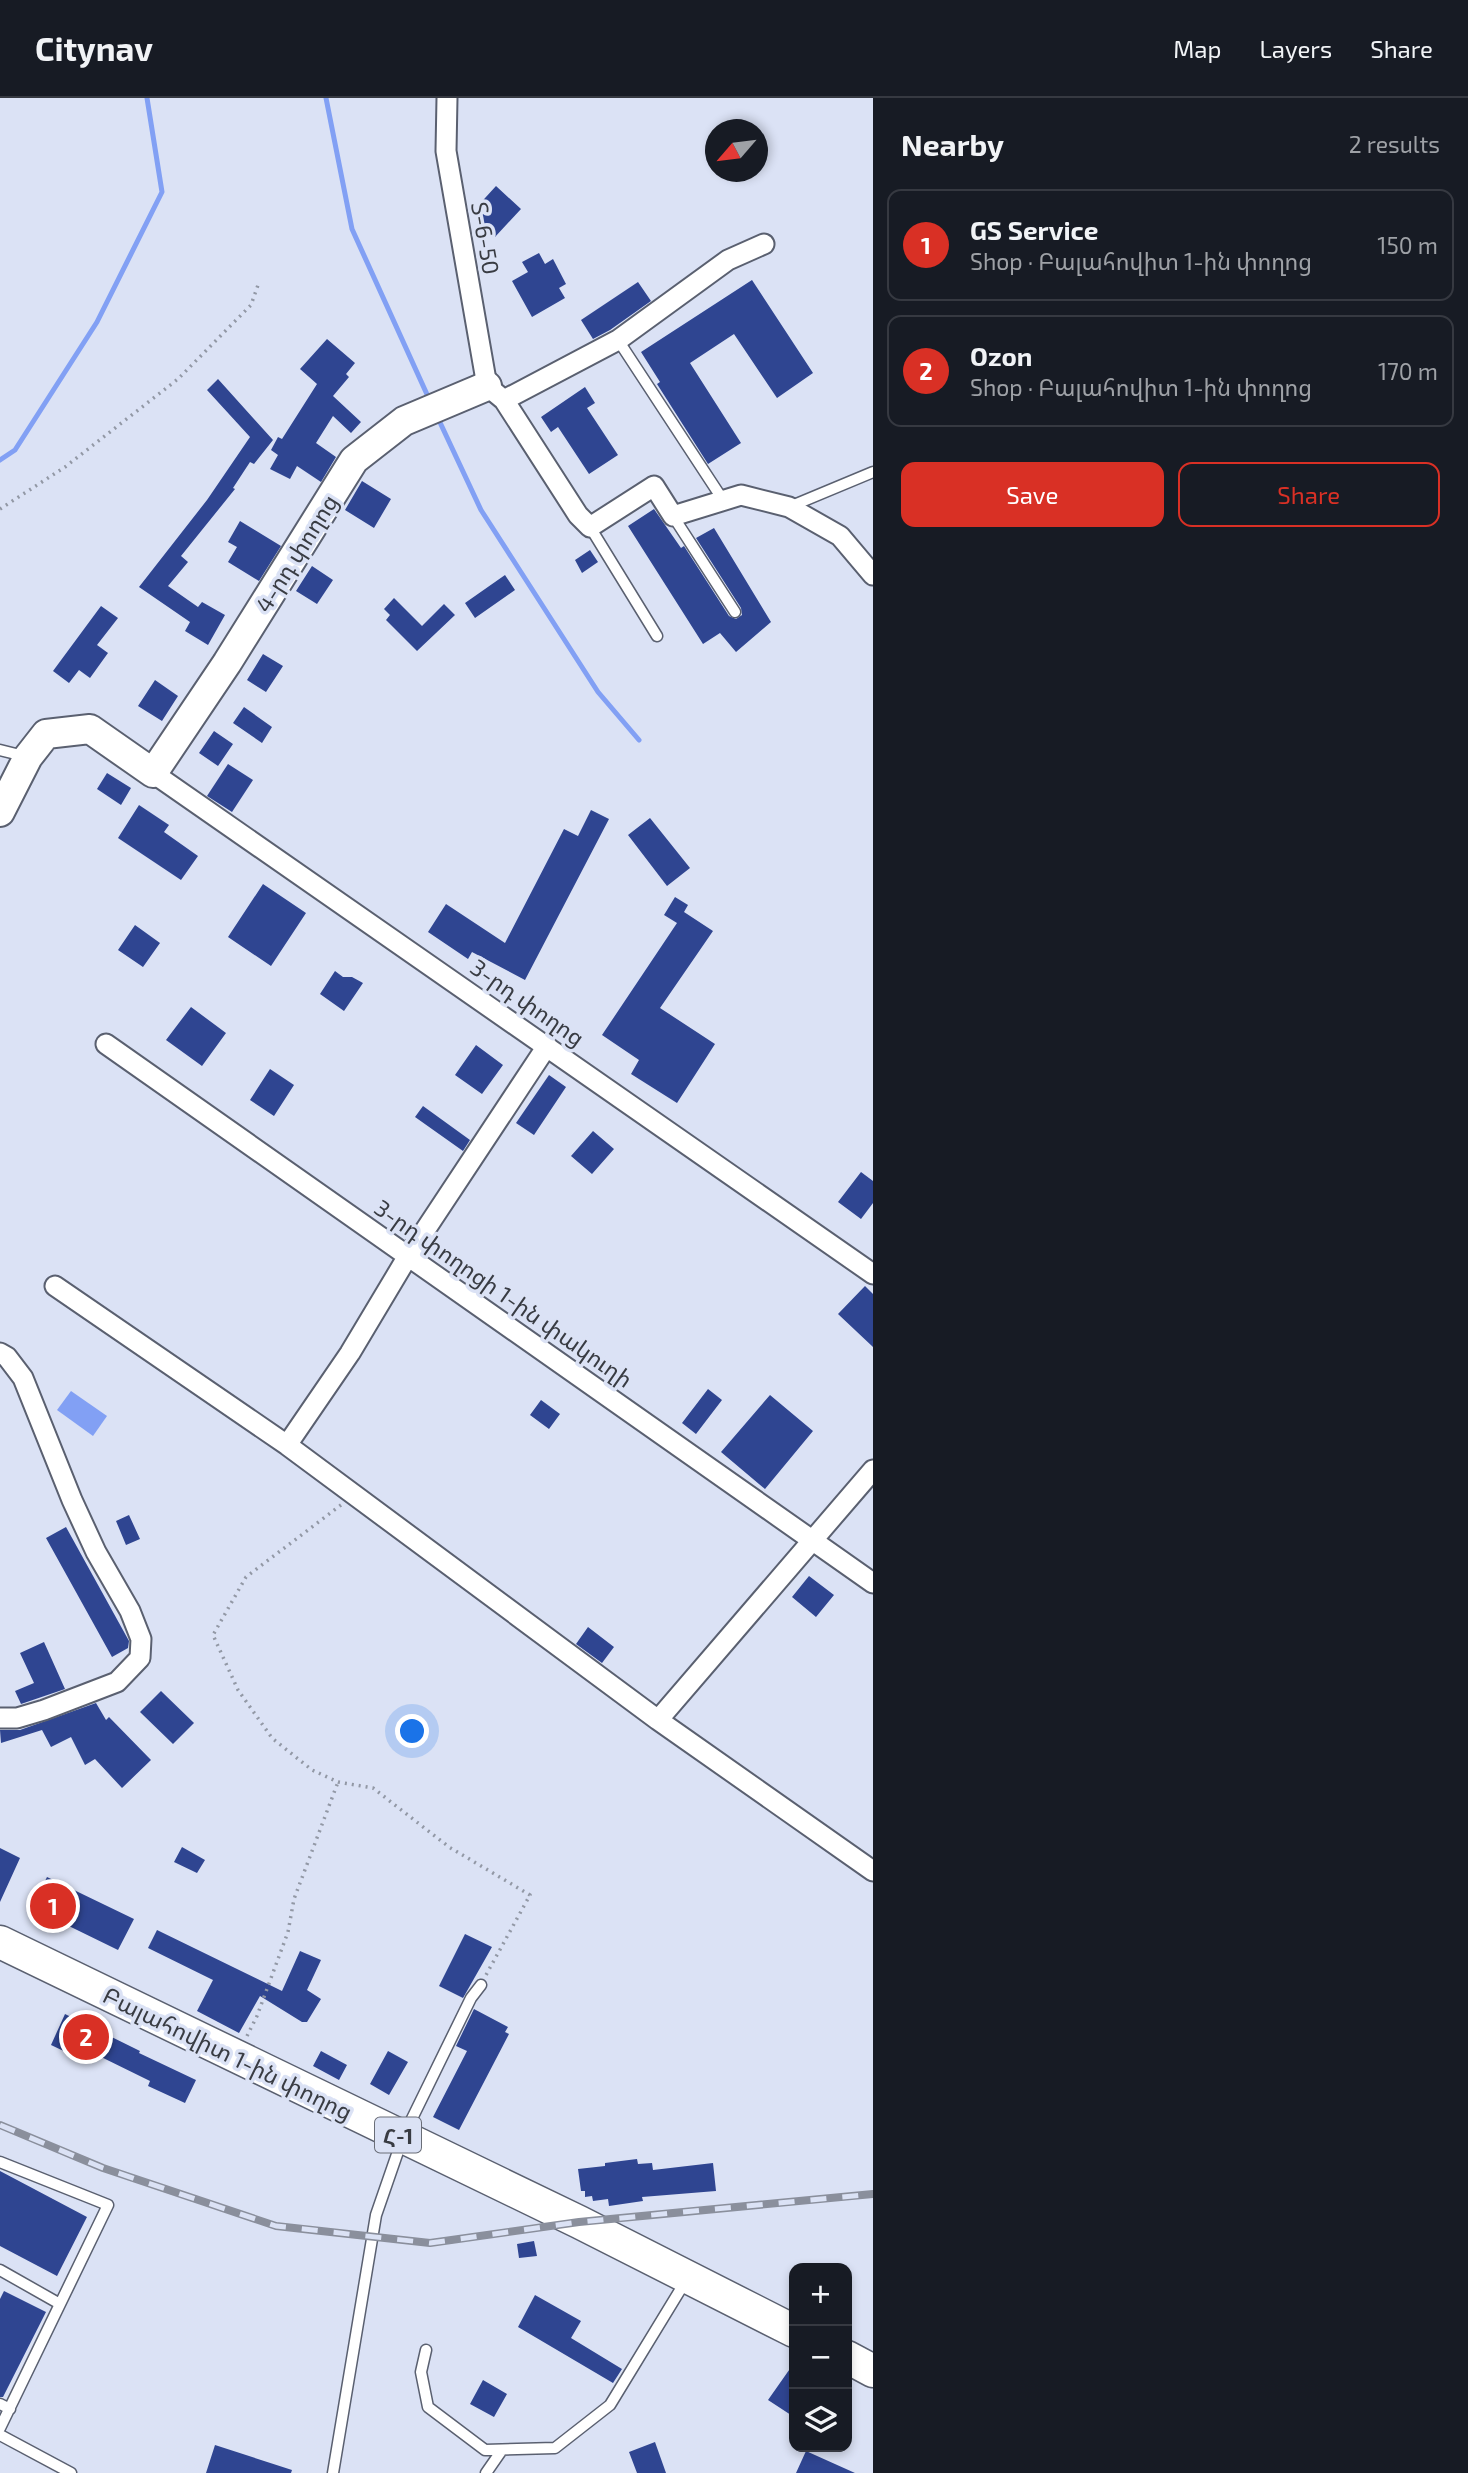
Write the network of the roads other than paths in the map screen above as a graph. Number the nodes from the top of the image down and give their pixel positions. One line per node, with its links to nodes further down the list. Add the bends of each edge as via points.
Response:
1 (447, 98): 4 (street, Տ-6-50 / Տ-6-50, via 446,151)
2 (764, 244): 3 (street, via 728,260)
3 (618, 340): 4 (street); 6 (lane)
4 (488, 392): 9 (street); 15 (street, 4-րդ փողոց, via 404,421 354,460)
5 (873, 472): 7 (lane)
6 (723, 500): 7 (street, via 741,495); 8 (street)
7 (789, 506): 10 (street, via 841,536)
8 (673, 516): 9 (street, via 654,486); 11 (lane)
9 (590, 527): 12 (lane)
10 (873, 575)
11 (735, 612)
12 (657, 636)
13 (0, 750): 14 (lane)
14 (28, 757): 15 (street, via 46,734 90,729); 16 (street)
15 (153, 773): 18 (street, 3-րդ փողոց)
16 (0, 811)
17 (106, 1044): 19 (street, 3-րդ փողոցի 1-ին փակուղի)
18 (547, 1046): 19 (street); 20 (street, 3-րդ փողոց)
19 (408, 1256): 23 (street); 25 (street, 3-րդ փողոցի 1-ին փակուղի)
20 (873, 1274)
21 (55, 1286): 23 (street)
22 (0, 1353): 27 (street, via 23,1378 72,1500 141,1639 140,1658 117,1682 18,1718)
23 (287, 1446): 28 (street)
24 (873, 1470): 25 (street)
25 (814, 1540): 26 (street, 3-րդ փողոցի 1-ին փակուղի); 28 (street)
26 (873, 1583)
27 (0, 1718)
28 (658, 1720): 29 (street)
29 (873, 1871)
30 (0, 1942): 32 (main road, Բալահովիտ 1-ին փողոց / Հ-1)
31 (481, 1985): 32 (lane)
32 (403, 2137): 35 (main road, Բալահովիտ 1-ին փողոց / Հ-1); 46 (lane, via 376,2215)
33 (0, 2162): 36 (lane, via 108,2205)
34 (0, 2270): 36 (lane)
35 (687, 2278): 37 (main road, Բալահովիտ 1-ին փողոց / Հ-1); 44 (lane, via 610,2405 555,2448)
36 (60, 2304): 41 (lane)
37 (789, 2329)
38 (426, 2350): 44 (lane, via 421,2372 428,2407 485,2450)
39 (852, 2360): 40 (main road)
40 (873, 2371)
41 (5, 2406): 42 (lane)
42 (0, 2428)
43 (0, 2435): 45 (lane)
44 (502, 2449): 47 (lane)
45 (71, 2473)
46 (333, 2473)
47 (486, 2473)

